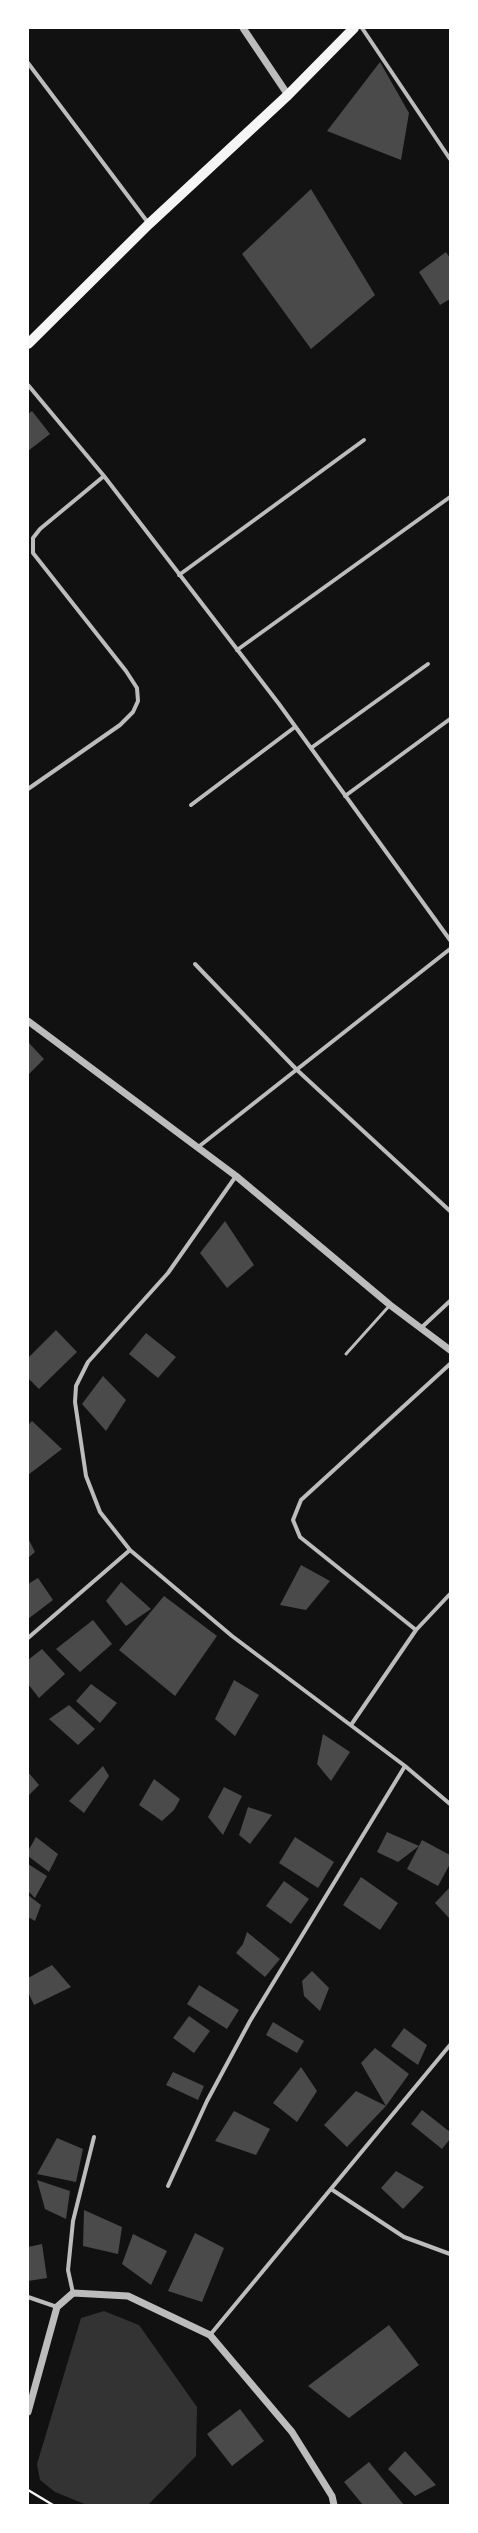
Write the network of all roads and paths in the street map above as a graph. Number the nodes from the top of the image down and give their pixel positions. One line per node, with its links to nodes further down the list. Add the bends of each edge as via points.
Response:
1 (244, 28): 5 (street)
2 (354, 28): 5 (main road)
3 (362, 28): 6 (street)
4 (28, 63): 7 (street)
5 (288, 95): 7 (main road)
6 (450, 159)
7 (149, 224): 8 (main road)
8 (28, 344)
9 (28, 385): 11 (street)
10 (364, 440): 13 (street)
11 (104, 476): 13 (street); 19 (street, via 40,529 33,538 33,553 126,671 137,688 138,702 120,725)
12 (450, 497): 14 (street)
13 (179, 575): 14 (street)
14 (237, 650): 17 (street)
15 (428, 664): 18 (street)
16 (450, 719): 20 (street)
17 (295, 726): 18 (street); 21 (street)
18 (311, 748): 20 (street)
19 (28, 789)
20 (345, 796): 22 (street)
21 (191, 805)
22 (450, 940)
23 (450, 949): 26 (street)
24 (195, 964): 26 (street)
25 (28, 1021): 27 (street)
26 (297, 1070): 27 (street); 29 (street)
27 (197, 1148): 28 (street)
28 (236, 1176): 31 (street); 36 (street, via 168,1273 88,1362 76,1386 75,1402 86,1476 100,1512)
29 (450, 1211)
30 (450, 1301): 32 (street)
31 (390, 1304): 32 (street); 34 (lane)
32 (421, 1328): 33 (street)
33 (450, 1350)
34 (346, 1354)
35 (450, 1364): 38 (street, via 301,1500 294,1520 300,1537)
36 (130, 1550): 39 (street); 40 (street, via 232,1636)
37 (450, 1594): 38 (street)
38 (416, 1630): 40 (street)
39 (28, 1638)
40 (351, 1725): 41 (street)
41 (405, 1766): 42 (street); 45 (street, via 250,2021 207,2101)
42 (450, 1804)
43 (450, 2045): 46 (street)
44 (94, 2137): 48 (street, via 73,2221 68,2270)
45 (168, 2186)
46 (331, 2189): 47 (street, via 404,2237); 51 (street)
47 (450, 2254)
48 (73, 2293): 50 (street); 51 (street, via 128,2296)
49 (28, 2297): 50 (street)
50 (57, 2307): 52 (street)
51 (210, 2335): 55 (street, via 292,2432 332,2496)
52 (28, 2412)
53 (28, 2490): 54 (path)
54 (53, 2505)
55 (334, 2505)

